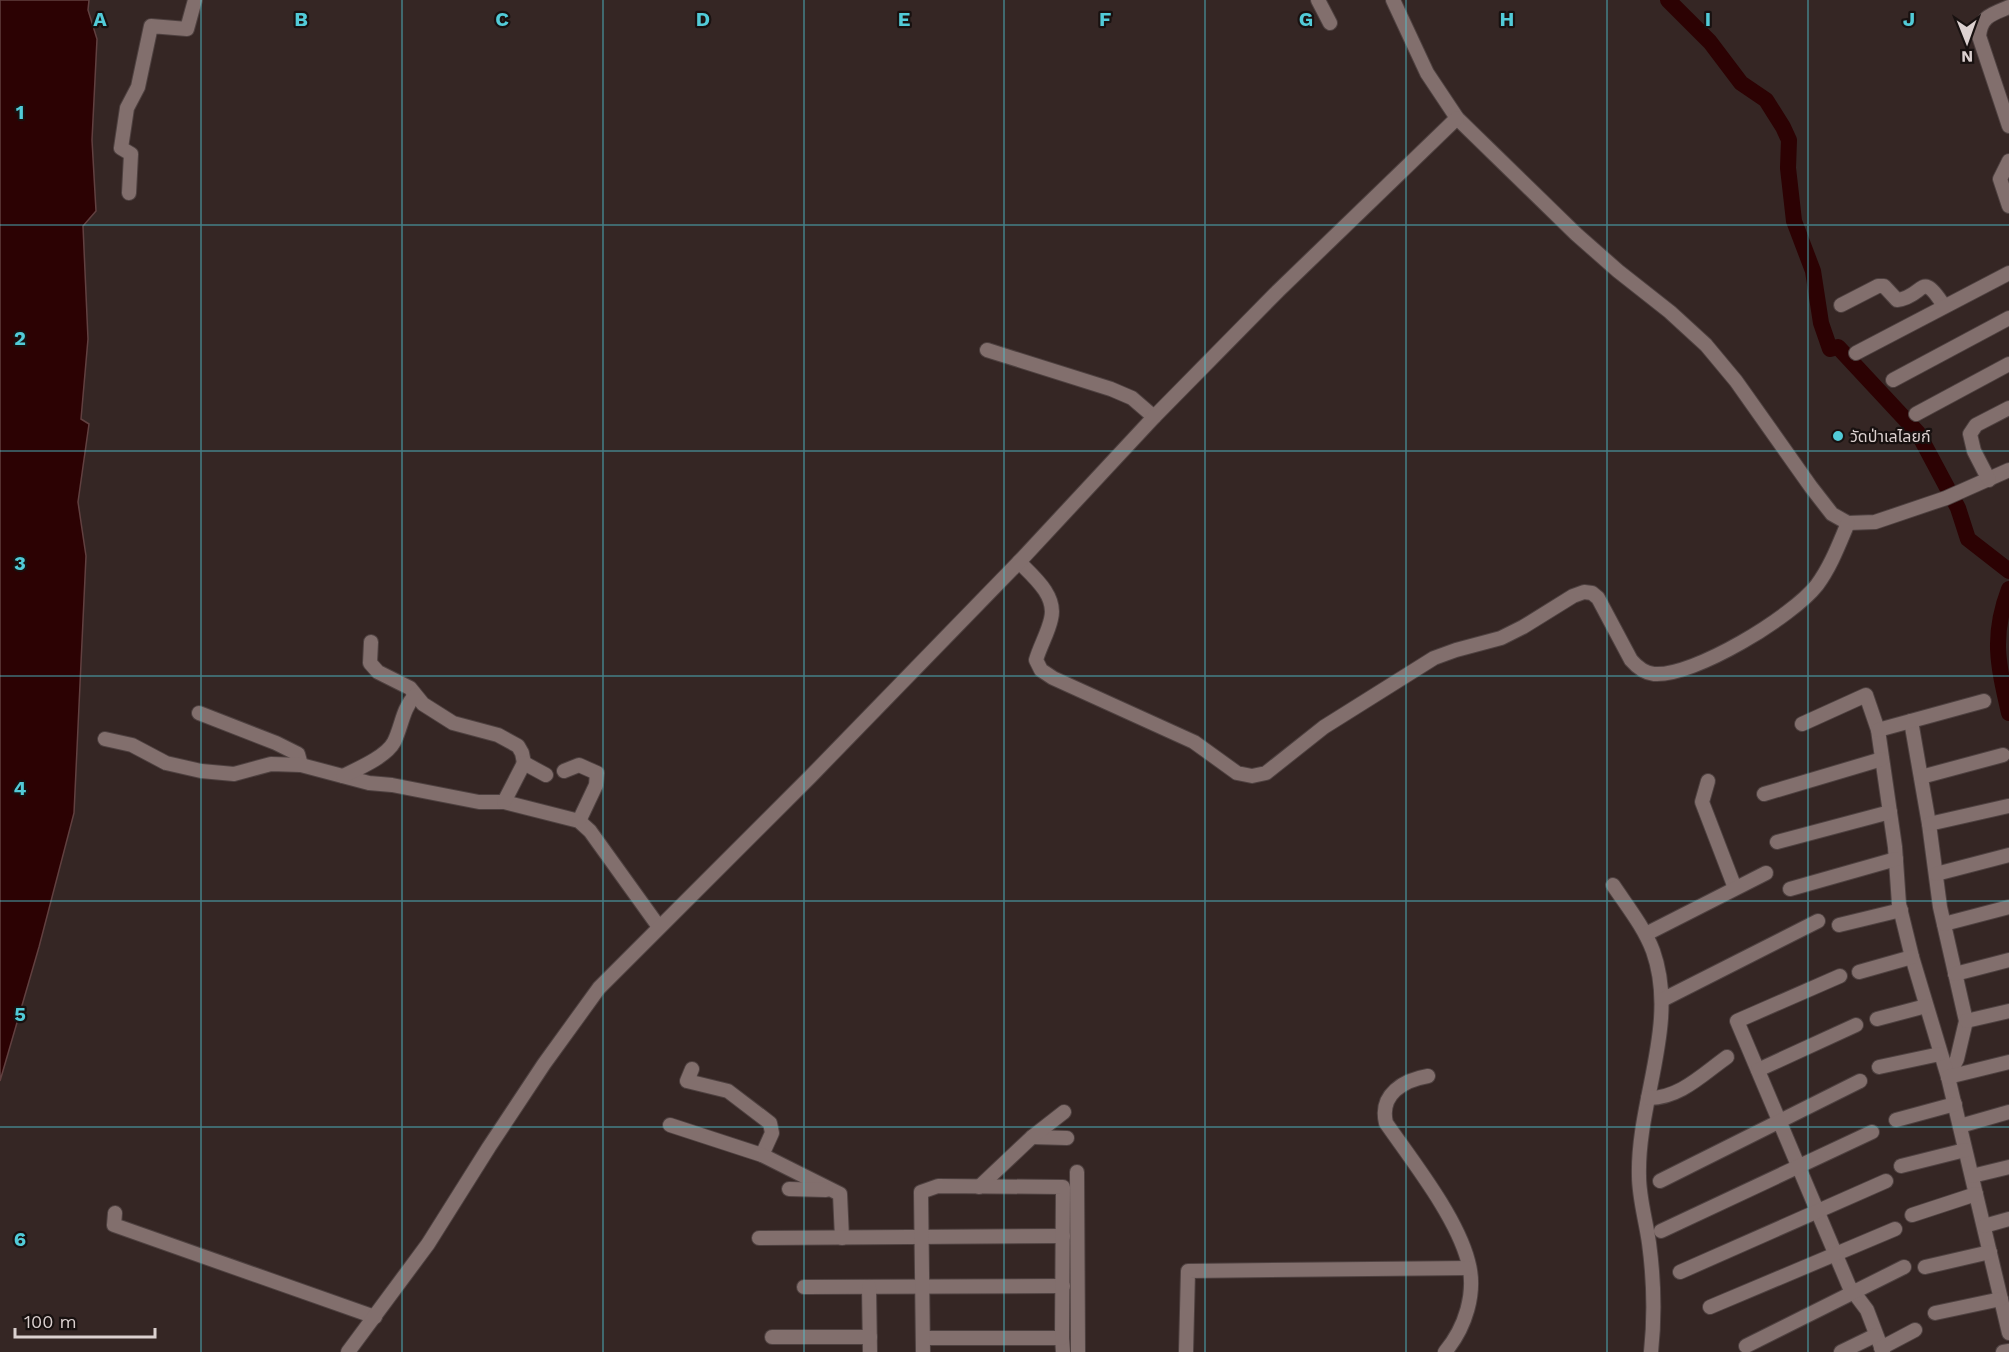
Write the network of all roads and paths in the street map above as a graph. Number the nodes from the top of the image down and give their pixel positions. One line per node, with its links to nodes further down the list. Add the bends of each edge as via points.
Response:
1 (195, 0): 9 (street, via 187,29 151,26 138,87 127,108 121,148 131,154)
2 (1318, 0): 5 (street)
3 (1393, 0): 6 (street, via 1427,73)
4 (2009, 7): 7 (street, via 1987,17 1980,25 1979,36)
5 (1330, 23)
6 (1457, 118): 21 (street); 24 (street, via 1576,234 1706,345 1832,514)
7 (2009, 126)
8 (2009, 160): 10 (street, via 2000,179)
9 (129, 193)
10 (2008, 202)
11 (2009, 273): 13 (street)
12 (1841, 305): 13 (street, via 1878,286 1884,286 1897,300 1929,286)
13 (1944, 306): 16 (street)
14 (2009, 318): 18 (street)
15 (987, 350): 21 (street, via 1111,389 1132,398)
16 (1856, 353)
17 (2009, 364): 20 (street)
18 (1893, 380)
19 (2009, 408): 23 (street, via 1976,425 1970,434)
20 (1916, 414)
21 (1154, 417): 25 (street)
22 (2009, 470): 23 (street)
23 (1989, 480): 24 (street, via 1875,522)
24 (1848, 522): 25 (street, via 1817,585 1799,603 1739,644 1693,667 1653,674 1638,669 1598,598 1584,592 1501,638 1434,658 1324,726 1266,773 1252,776 1237,773 1194,742 1074,689 1041,670 1036,660 1052,618 1052,606 1047,593)
25 (1019, 562): 62 (street)
26 (371, 642): 27 (street, via 370,663)
27 (415, 695): 36 (street, via 453,723 498,735 518,746); 39 (street, via 405,708 392,745)
28 (1984, 701): 30 (street)
29 (199, 713): 37 (street, via 298,754)
30 (1911, 721): 32 (street); 41 (street)
31 (1802, 724): 32 (street, via 1866,695)
32 (1878, 730): 35 (street)
33 (105, 739): 37 (street, via 132,745 166,763 201,771 234,774 271,764)
34 (2003, 755): 41 (street)
35 (1882, 759): 43 (street); 46 (street)
36 (524, 763): 40 (street); 44 (street)
37 (301, 765): 39 (street)
38 (564, 771): 47 (street, via 579,765 597,773 596,785)
39 (343, 776): 44 (street, via 479,802)
40 (546, 776)
41 (1922, 777): 48 (street)
42 (1708, 781): 55 (street, via 1702,802)
43 (1764, 794)
44 (504, 802): 47 (street)
45 (2008, 806): 48 (street)
46 (1890, 812): 49 (street); 51 (street)
47 (579, 821): 62 (street)
48 (1929, 824): 53 (street)
49 (1778, 842)
50 (2009, 855): 53 (street)
51 (1896, 860): 56 (street); 58 (street)
52 (1766, 873): 55 (street)
53 (1936, 874): 60 (street)
54 (1613, 885): 63 (street)
55 (1735, 888): 63 (street)
56 (1790, 889)
57 (2009, 907): 60 (street)
58 (1901, 910): 61 (street); 64 (street)
59 (1818, 921): 69 (street)
60 (1944, 924): 67 (street)
61 (1839, 925)
62 (659, 927): 135 (street, via 599,988)
63 (1646, 934): 69 (street)
64 (1912, 957): 66 (street); 70 (street)
65 (2009, 960): 67 (street)
66 (1859, 972)
67 (1955, 974): 73 (street)
68 (1840, 976): 80 (street, via 1737,1021)
69 (1662, 1000): 84 (street)
70 (1926, 1006): 72 (street); 75 (street)
71 (2009, 1011): 73 (street)
72 (1877, 1019)
73 (1966, 1021): 82 (street, via 1957,1059)
74 (1856, 1025): 80 (street)
75 (1940, 1054): 78 (street); 82 (street)
76 (1727, 1058): 84 (street, via 1676,1093)
77 (2009, 1062): 82 (street)
78 (1879, 1067)
79 (692, 1069): 96 (street, via 687,1081 728,1090 770,1123 772,1133)
80 (1758, 1070): 89 (street)
81 (1428, 1076): 123 (street, via 1403,1084 1392,1094 1384,1112 1386,1123 1438,1200 1458,1235)
82 (1948, 1077): 85 (street)
83 (1860, 1081): 89 (street)
84 (1648, 1098): 150 (street, via 1639,1146 1639,1178 1655,1292)
85 (1955, 1104): 88 (street); 91 (street)
86 (1064, 1112): 93 (street)
87 (2009, 1112): 91 (street)
88 (1896, 1120)
89 (1780, 1121): 97 (street); 102 (street)
90 (670, 1125): 96 (street)
91 (1960, 1126): 95 (street)
92 (1872, 1132): 97 (street)
93 (1032, 1137): 94 (street); 104 (street)
94 (1067, 1138)
95 (1965, 1150): 98 (street); 101 (street)
96 (762, 1155): 106 (street)
97 (1799, 1166): 108 (street); 114 (street)
98 (1901, 1166)
99 (2009, 1167): 101 (street)
100 (1077, 1172): 147 (street)
101 (1972, 1176): 107 (street)
102 (1659, 1181)
103 (1886, 1181): 108 (street)
104 (979, 1187): 115 (street, via 1063,1187); 116 (street, via 938,1186 921,1192)
105 (789, 1189): 106 (street)
106 (831, 1190): 118 (street, via 840,1194)
107 (1976, 1194): 110 (street); 112 (street)
108 (1819, 1211): 120 (street); 125 (street)
109 (116, 1213): 135 (street, via 114,1225)
110 (1912, 1215)
111 (2009, 1219): 112 (street)
112 (1984, 1226): 119 (street)
113 (1894, 1229): 120 (street)
114 (1661, 1231)
115 (1063, 1236): 116 (street); 127 (street)
116 (922, 1237): 118 (street); 130 (street)
117 (759, 1238): 118 (street)
118 (842, 1238)
119 (1990, 1252): 122 (street); 126 (street)
120 (1836, 1254): 131 (street); 133 (street)
121 (1904, 1267): 131 (street)
122 (1925, 1267)
123 (1469, 1268): 148 (street, via 1188,1271); 149 (street, via 1471,1286 1465,1316 1458,1336)
124 (2009, 1269): 126 (street)
125 (1680, 1272)
126 (1995, 1273): 132 (street)
127 (1063, 1286): 130 (street); 141 (street)
128 (804, 1287): 129 (street)
129 (869, 1287): 130 (street); 139 (street)
130 (922, 1287): 140 (street)
131 (1854, 1292): 142 (street, via 1867,1310); 143 (street)
132 (2001, 1299): 134 (street); 136 (street)
133 (1710, 1307)
134 (1935, 1313)
135 (375, 1317): 145 (street)
136 (2008, 1325)
137 (1915, 1330): 142 (street)
138 (772, 1337): 139 (street)
139 (870, 1337): 146 (street)
140 (923, 1345): 141 (street)
141 (1062, 1345)
142 (1880, 1345): 151 (street)
143 (1746, 1346)
144 (2009, 1351): 152 (street)
145 (348, 1352)
146 (870, 1352)
147 (1078, 1352)
148 (1186, 1352)
149 (1445, 1352)
150 (1651, 1352)
151 (1841, 1352)
152 (2003, 1352)

